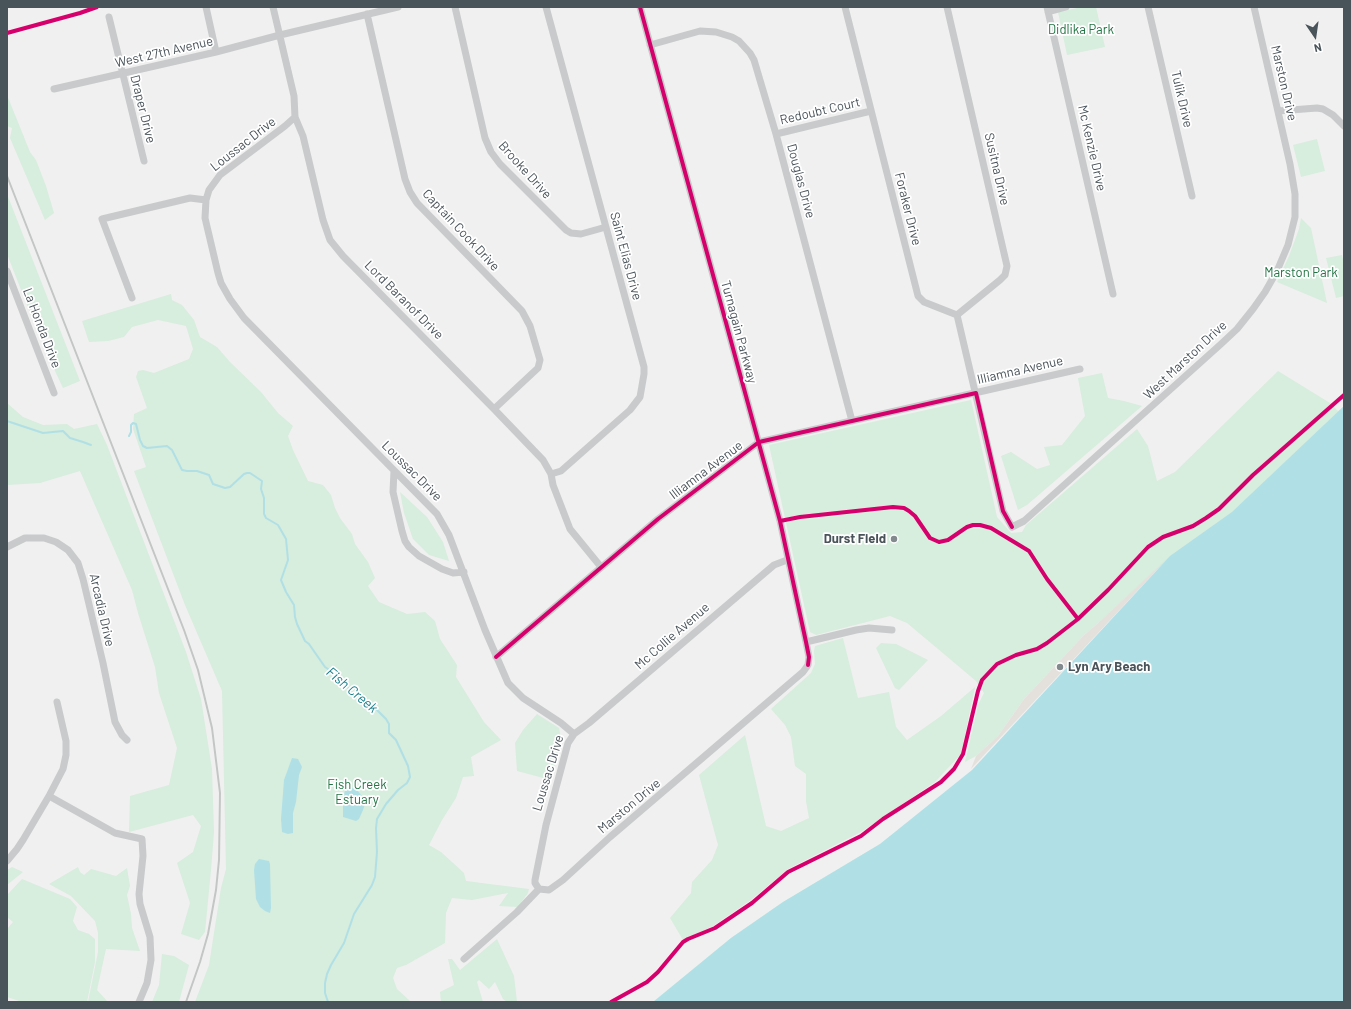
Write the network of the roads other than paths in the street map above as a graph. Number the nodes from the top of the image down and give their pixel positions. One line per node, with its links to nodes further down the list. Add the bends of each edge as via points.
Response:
1 (206, 7): 17 (street)
2 (273, 7): 15 (street, Lord Baranof Drive)
3 (398, 7): 13 (street, West 27th Avenue)
4 (455, 7): 29 (street, Brooke Drive, via 485,138 491,152 566,230 581,234)
5 (546, 7): 29 (street, Saint Elias Drive)
6 (640, 7): 16 (street, Turnagain Parkway)
7 (845, 7): 20 (street, Foraker Drive)
8 (947, 7): 33 (street, Susitna Drive, via 1007,266 1005,275 1000,280)
9 (1066, 7): 12 (street)
10 (1148, 7): 27 (street, Tulik Drive)
11 (1254, 7): 21 (street, Marston Drive)
12 (1048, 9): 31 (street, Mc Kenzie Drive)
13 (367, 14): 15 (street, West 27th Avenue); 37 (street, Captain Cook Drive, via 410,192 417,203 522,311 530,326 540,360 538,368)
14 (108, 17): 18 (street, Draper Drive)
15 (280, 35): 17 (street, West 27th Avenue); 22 (street, Lord Baranof Drive, via 294,96)
16 (650, 45): 24 (street, Douglas Drive, via 707,30 739,41 754,60); 39 (street, Turnagain Parkway)
17 (216, 52): 18 (street, West 27th Avenue)
18 (122, 74): 19 (street, West 27th Avenue); 25 (street, Draper Drive)
19 (54, 89)
20 (871, 111): 24 (street, Redoubt Court); 33 (street, Foraker Drive, via 918,296 924,302)
21 (1278, 111): 23 (street, via 1323,109); 26 (street, Marston Drive)
22 (294, 117): 28 (street, Loussac Drive, via 220,175 209,190); 37 (street, Lord Baranof Drive, via 303,136 330,240)
23 (1344, 126)
24 (776, 134): 38 (street, Douglas Drive)
25 (144, 161)
26 (1290, 164): 36 (street, West Marston Drive, via 1295,194 1295,218 1288,245 1277,271 1253,309 1237,329 1215,349 1024,521 1012,527 1003,511)
27 (1192, 196)
28 (206, 200): 32 (street, via 190,198 102,219); 40 (street, Loussac Drive, via 206,218 218,273 225,291 236,308)
29 (606, 228): 41 (street, Saint Elias Drive, via 644,367 642,389 640,397 630,410 561,471)
30 (7, 271): 35 (street, La Honda Drive)
31 (1113, 294)
32 (132, 298)
33 (957, 315): 36 (street)
34 (1080, 369): 36 (street, Illiamna Avenue)
35 (54, 393)
36 (976, 393): 38 (street, Illiamna Avenue)
37 (494, 409): 41 (street, Lord Baranof Drive, via 543,460)
38 (852, 421): 39 (street, Illiamna Avenue)
39 (759, 442): 43 (street, Turnagain Parkway, via 780,521); 44 (street, Illiamna Avenue, via 670,509)
40 (394, 471): 45 (street, Loussac Drive, via 437,514 449,535); 45 (street, via 393,492 405,541 419,556 442,569 452,573)
41 (551, 474): 44 (street, Lord Baranof Drive, via 568,526)
42 (7, 547): 52 (street, Arcadia Drive, via 25,538 44,538 68,550 78,563 115,722)
43 (787, 560): 47 (street, Turnagain Parkway); 51 (street, Mc Collie Avenue, via 774,565)
44 (601, 568): 48 (street, Illiamna Avenue)
45 (464, 572): 48 (street, Loussac Drive)
46 (892, 630): 47 (street, via 869,628)
47 (806, 642): 49 (street, Turnagain Parkway)
48 (496, 657): 51 (street, Loussac Drive, via 516,692)
49 (808, 665): 55 (street, Marston Drive, via 800,675 562,880 549,890)
50 (57, 702): 53 (street, via 66,741 66,755 61,774)
51 (574, 734): 55 (street, Loussac Drive, via 568,743 546,825 535,880)
52 (127, 740)
53 (49, 796): 54 (street, via 17,850); 57 (street, via 115,833 142,839 139,894 150,937 151,960 147,983)
54 (7, 861)
55 (539, 889): 56 (street)
56 (464, 959)
57 (139, 1002)

